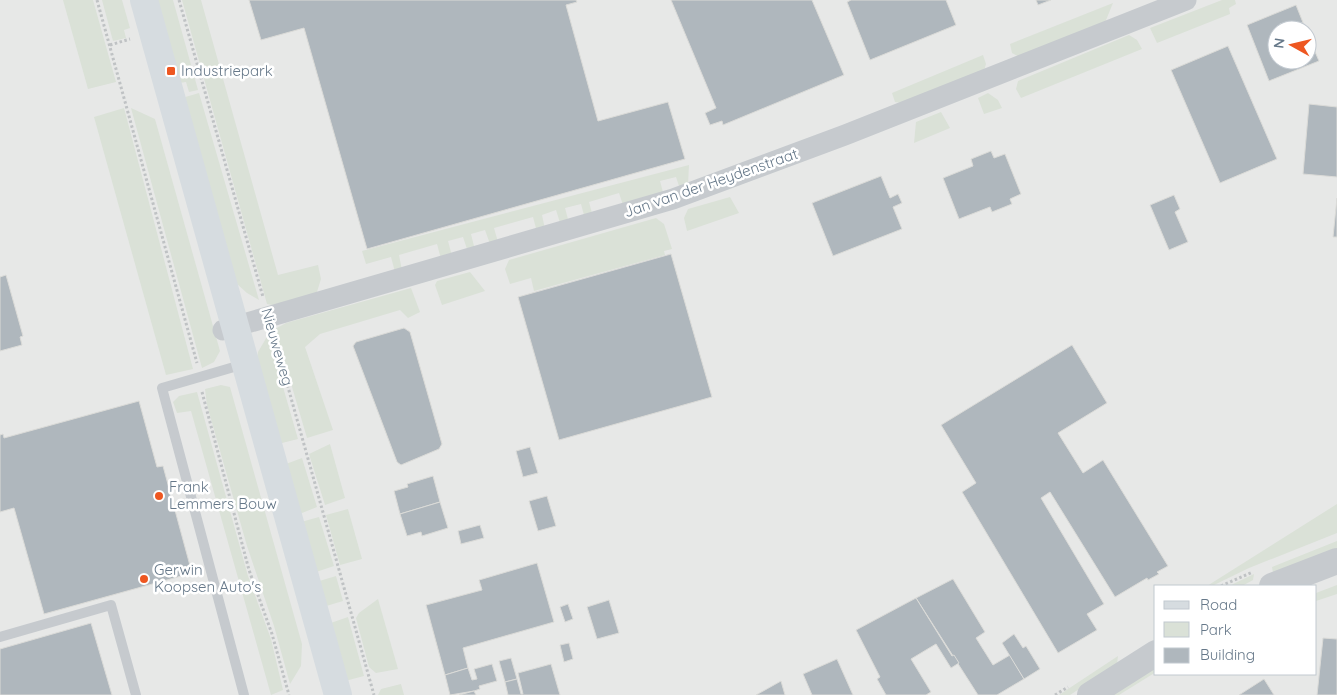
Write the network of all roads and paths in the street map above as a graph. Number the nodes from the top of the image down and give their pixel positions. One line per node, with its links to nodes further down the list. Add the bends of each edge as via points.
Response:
1 (97, 0): 7 (path)
2 (129, 0): 9 (main road)
3 (144, 0): 9 (main road)
4 (179, 0): 8 (path, Nieuweweg)
5 (1186, 0): 8 (street, Jan van der Heydenstraat, via 845,136 673,199)
6 (131, 39): 7 (path)
7 (110, 45): 11 (path)
8 (268, 317): 9 (street, Jan van der Heydenstraat); 20 (path, Nieuweweg)
9 (229, 328): 10 (main road); 16 (main road)
10 (234, 367): 11 (lane); 16 (main road)
11 (200, 377): 18 (lane, via 162,388); 19 (path, via 203,403 226,487)
12 (1337, 561): 13 (street)
13 (1275, 585)
14 (0, 637): 17 (lane, via 110,605)
15 (1154, 654): 21 (street)
16 (332, 694)
17 (136, 695)
18 (244, 695)
19 (289, 695)
20 (374, 695)
21 (1090, 695)

